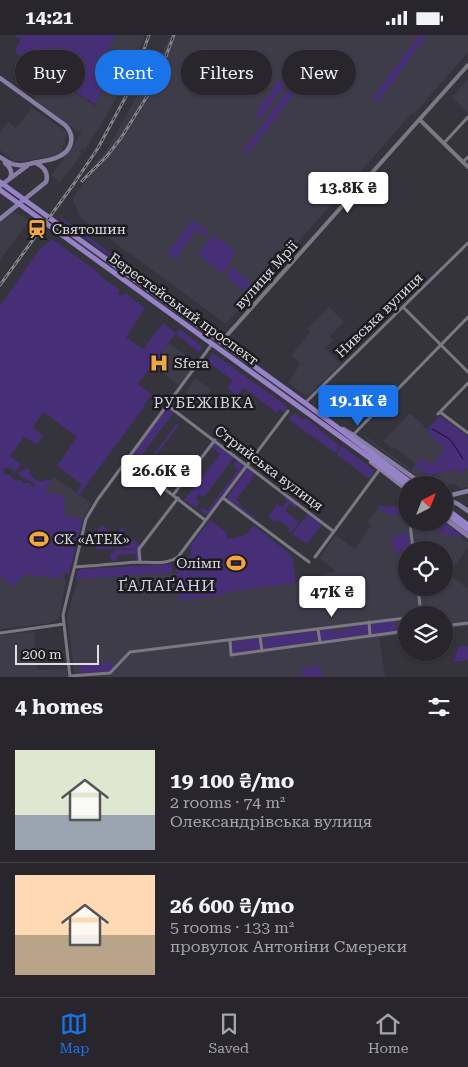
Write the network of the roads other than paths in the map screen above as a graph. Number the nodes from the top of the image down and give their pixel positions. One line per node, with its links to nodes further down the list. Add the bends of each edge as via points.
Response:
1 (468, 65): 4 (street, вулиця Мрії)
2 (0, 78): 9 (main road, via 65,125 71,133 72,140 66,152)
3 (468, 117): 5 (street)
4 (420, 120): 5 (street); 21 (street, вулиця Мрії)
5 (444, 143): 8 (street)
6 (468, 157): 8 (street)
7 (0, 158): 10 (main road, via 13,165); 12 (main road, via 9,167)
8 (463, 162): 11 (street)
9 (35, 163): 10 (main road); 16 (main road, via 46,172 46,182)
10 (28, 165): 12 (main road)
11 (468, 167)
12 (10, 179): 14 (main road)
13 (0, 182): 15 (main road, Берестейський проспект)
14 (0, 188): 15 (main road, Берестейський проспект)
15 (25, 204): 17 (main road, Берестейський проспект)
16 (0, 219)
17 (56, 227): 21 (main road, Берестейський проспект); 22 (main road, Берестейський проспект)
18 (468, 243): 19 (street, Нивська вулиця)
19 (403, 307): 23 (street); 26 (street, Нивська вулиця)
20 (468, 317): 23 (street)
21 (221, 342): 26 (main road, Берестейський проспект)
22 (213, 343): 27 (street); 29 (main road, Берестейський проспект)
23 (441, 344): 24 (street); 31 (street)
24 (468, 372)
25 (468, 383): 30 (street, via 439,413)
26 (305, 403): 31 (main road, Берестейський проспект)
27 (168, 405): 32 (street, Стрийська вулиця); 33 (street)
28 (288, 411): 34 (street)
29 (331, 430): 31 (main road, Берестейський проспект); 35 (main road, Берестейський проспект)
30 (468, 433)
31 (352, 439): 36 (main road, Берестейський проспект); 37 (main road, Берестейський проспект); 38 (main road, Берестейський проспект)
32 (215, 440): 34 (street, Стрийська вулиця); 41 (street)
33 (127, 460): 41 (street); 59 (street, via 86,519)
34 (248, 465): 44 (street); 54 (street, Стрийська вулиця)
35 (380, 469): 39 (main road, Берестейський проспект); 54 (street)
36 (402, 476)
37 (410, 476)
38 (398, 477)
39 (398, 483)
40 (468, 491): 42 (main road)
41 (173, 495): 43 (street)
42 (453, 495)
43 (178, 498): 49 (street); 57 (street, via 139,549)
44 (223, 498): 49 (street); 58 (street)
45 (453, 501): 46 (main road)
46 (468, 511)
47 (453, 514): 51 (main road)
48 (453, 519): 53 (main road)
49 (205, 520): 57 (street, via 178,557 164,562)
50 (453, 525): 52 (main road)
51 (468, 525)
52 (460, 530): 53 (main road); 55 (main road)
53 (468, 530)
54 (333, 531): 56 (street)
55 (468, 536)
56 (314, 557)
57 (140, 562): 59 (street)
58 (309, 562)
59 (75, 567): 63 (street, via 63,615)
60 (398, 619): 61 (street)
61 (369, 622): 65 (street); 68 (street)
62 (468, 623): 64 (street)
63 (64, 624): 67 (street); 73 (street)
64 (453, 625)
65 (318, 629): 69 (street); 71 (street)
66 (398, 632): 68 (street)
67 (0, 633)
68 (370, 635): 71 (street)
69 (260, 637): 70 (street); 72 (street)
70 (230, 640): 72 (street, via 231,655); 73 (street, via 130,652 110,673)
71 (320, 642): 72 (street)
72 (262, 651)
73 (70, 676)

